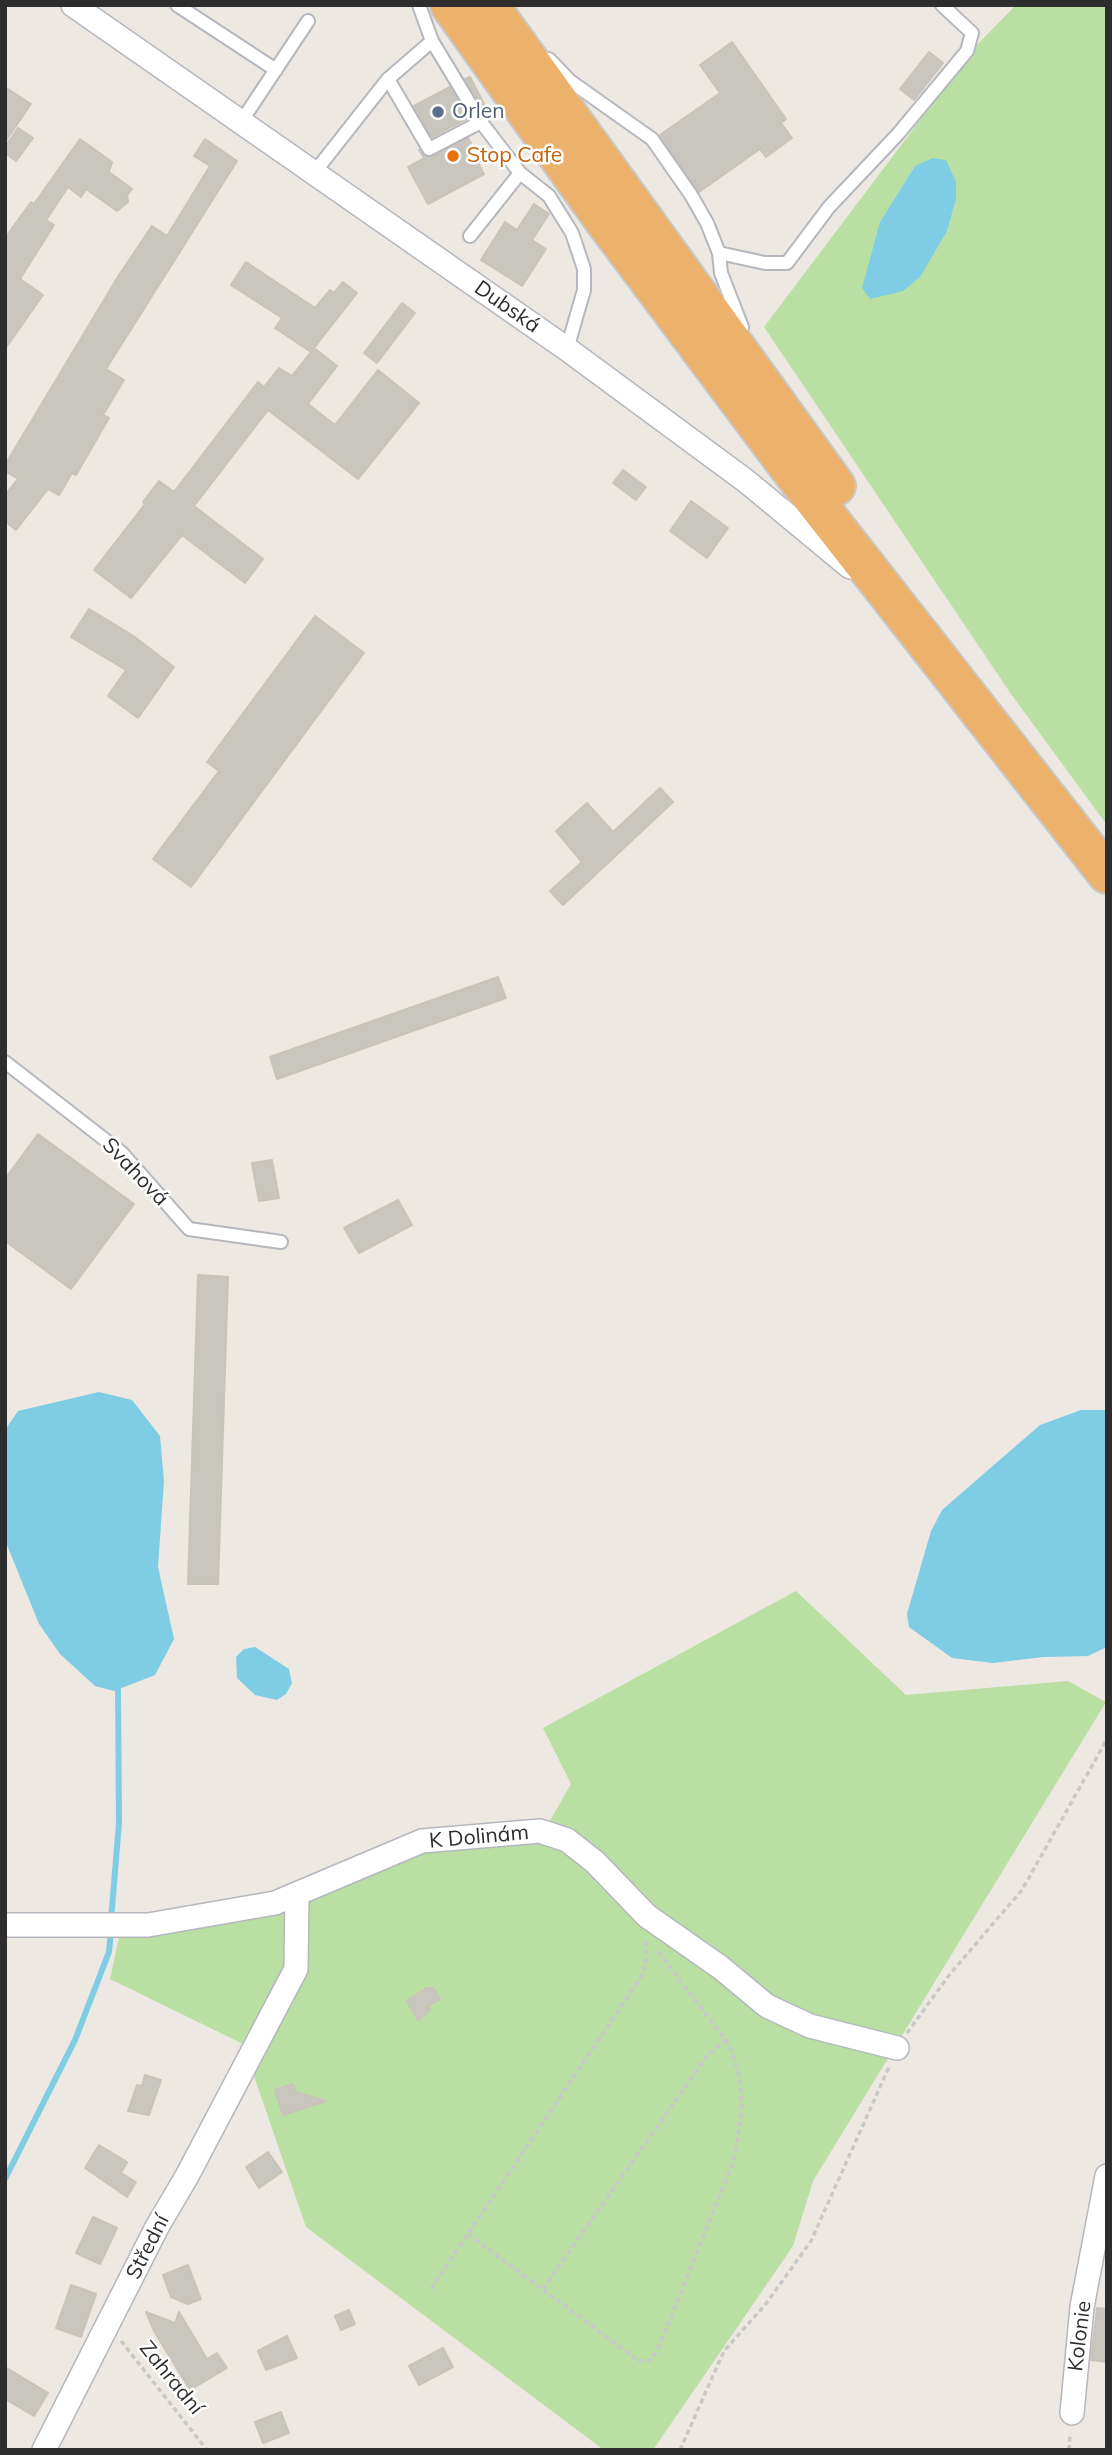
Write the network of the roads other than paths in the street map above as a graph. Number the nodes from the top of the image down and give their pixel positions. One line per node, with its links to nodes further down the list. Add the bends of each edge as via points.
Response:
1 (73, 5): 12 (street, Dubská)
2 (177, 5): 10 (lane)
3 (419, 5): 9 (lane)
4 (450, 5): 22 (highway, via 688,333)
5 (489, 5): 21 (highway)
6 (497, 5): 17 (lane, via 570,80 652,139 691,195)
7 (942, 5): 17 (lane, via 972,33 967,51 829,207 787,263)
8 (308, 21): 10 (lane)
9 (432, 41): 11 (lane); 13 (lane)
10 (276, 70): 12 (lane)
11 (388, 79): 13 (lane, via 429,149); 14 (lane)
12 (241, 122): 14 (street, Dubská)
13 (481, 122): 15 (lane)
14 (314, 173): 19 (street, Dubská)
15 (520, 173): 16 (lane); 19 (lane, via 549,196 572,233 584,269 584,290)
16 (470, 236)
17 (719, 253): 18 (lane, via 721,273)
18 (746, 334)
19 (567, 348): 22 (street, Dubská, via 794,519)
20 (792, 401): 21 (lane)
21 (813, 455): 23 (highway)
22 (921, 635): 24 (highway)
23 (1107, 854)
24 (1107, 874)
25 (5, 1062): 26 (lane, Svahová, via 122,1153 189,1229)
26 (281, 1242)
27 (297, 1895): 28 (street, K Dolinám, via 275,1903 148,1925); 29 (street, K Dolinám, via 422,1841 540,1831 567,1840 596,1862 647,1916 767,2006 810,2026); 32 (street, Střední, via 296,1969)
28 (5, 1925)
29 (897, 2048)
30 (1107, 2176): 31 (street, Kolonie, via 1082,2307)
31 (1072, 2413)
32 (44, 2450)

